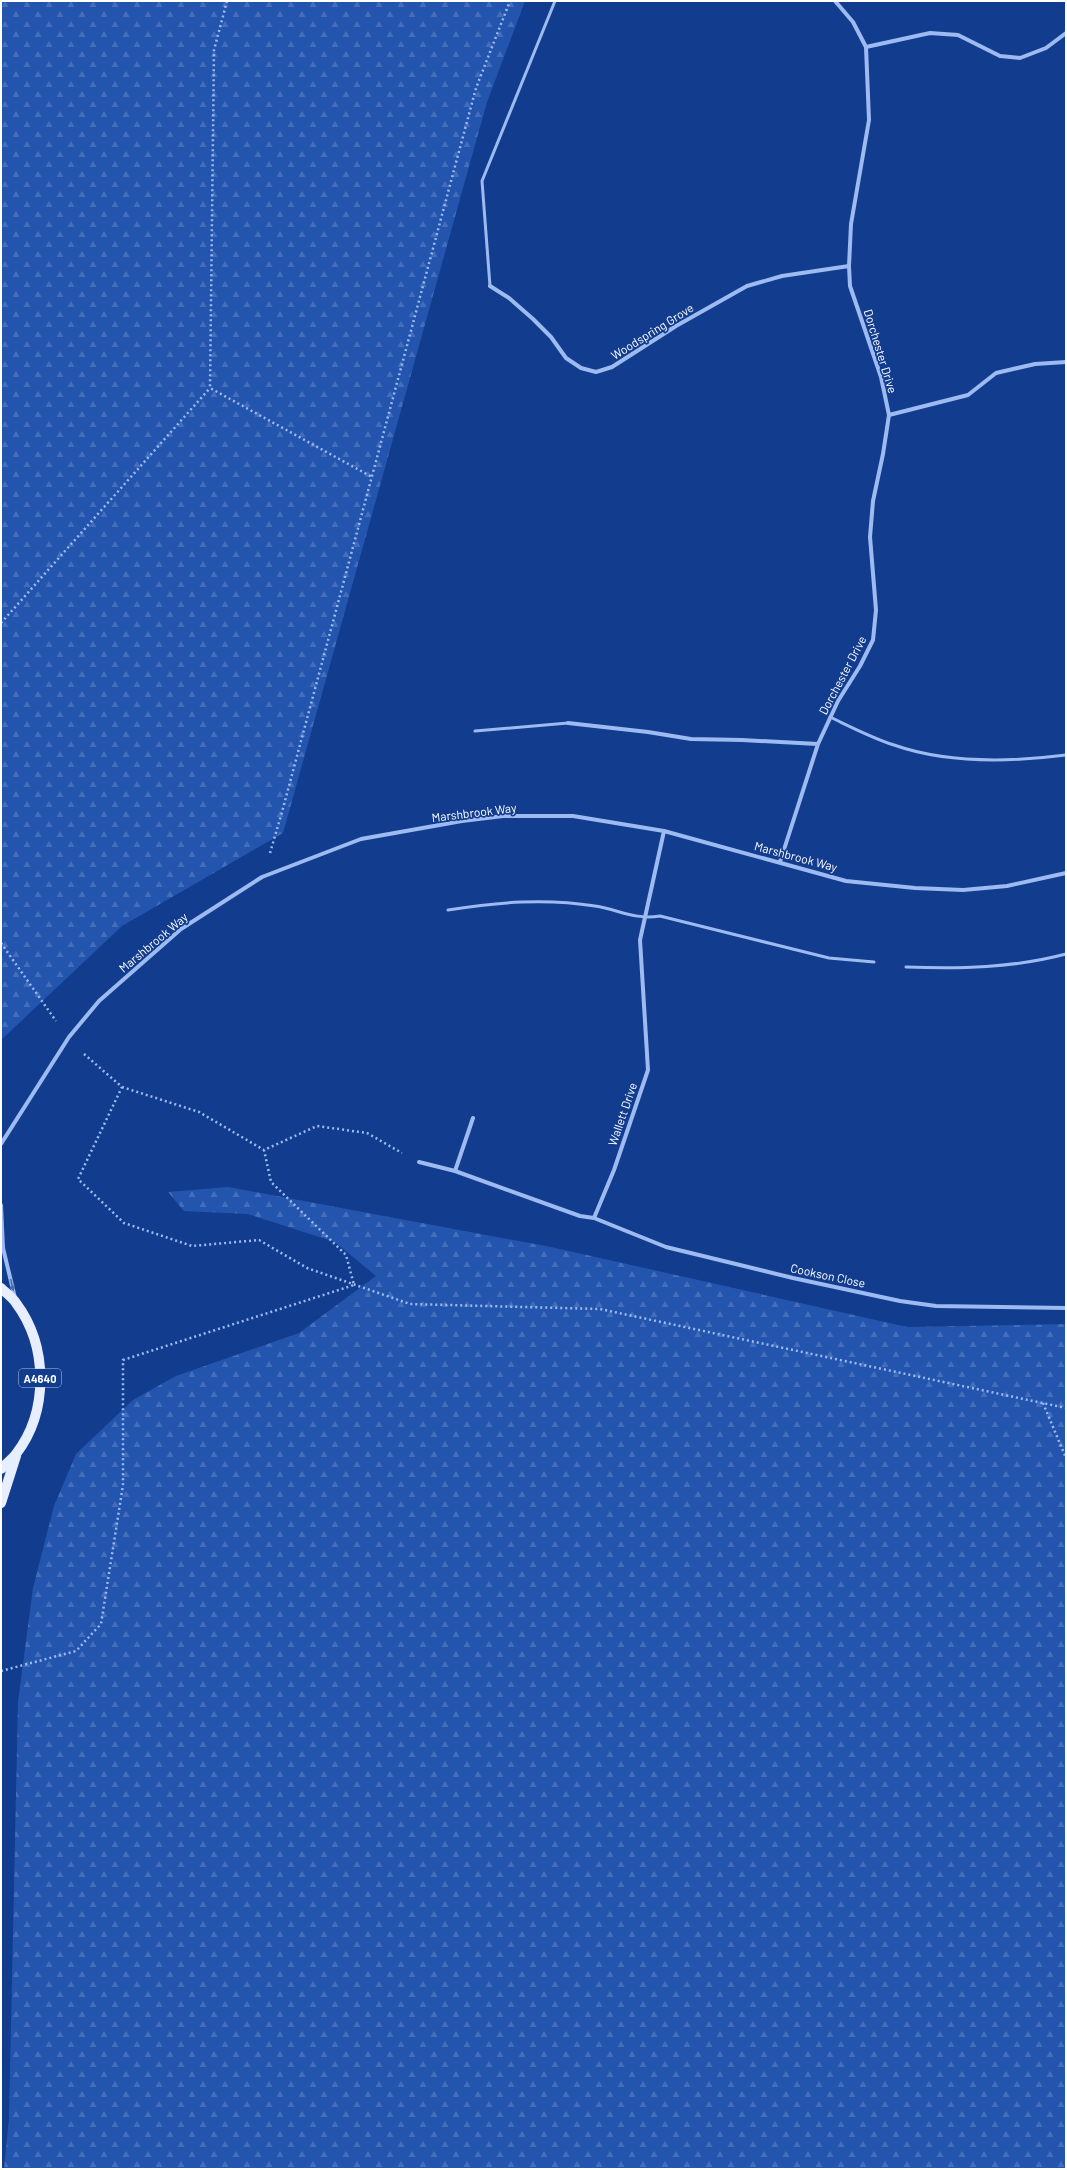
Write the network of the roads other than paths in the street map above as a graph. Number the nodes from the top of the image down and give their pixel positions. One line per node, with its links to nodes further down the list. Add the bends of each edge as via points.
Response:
1 (555, 1): 6 (lane, via 482,181)
2 (835, 1): 4 (street, via 853,22)
3 (1066, 33): 4 (street, via 1046,48 1020,58 1000,56 958,35 930,33)
4 (866, 46): 5 (street, Dorchester Drive, via 869,120 851,224)
5 (850, 266): 6 (street, Woodspring Grove, via 782,276 747,286 676,326 612,368 596,372 581,368 566,358 532,318); 8 (street, Dorchester Drive, via 850,286 880,377)
6 (490, 286)
7 (1066, 362): 8 (street, via 1035,364 996,374 968,395)
8 (888, 415): 9 (street, Dorchester Drive, via 873,501 870,537 876,610 873,640)
9 (830, 717): 12 (street, Dorchester Drive); 13 (lane, via 894,746 934,754 987,760)
10 (568, 724): 11 (lane); 12 (street, via 648,732 691,740)
11 (474, 731)
12 (818, 744): 15 (street, Dorchester Drive)
13 (1066, 755)
14 (664, 831): 15 (street, Marshbrook Way); 18 (street, Wallett Drive); 23 (street, Marshbrook Way, via 573,816 503,816 361,839 262,877 181,929 99,1001 69,1037)
15 (780, 862): 16 (street, Marshbrook Way, via 846,881 915,888 978,889 1007,886)
16 (1066, 873)
17 (448, 910): 18 (lane, via 497,902 542,902 595,906)
18 (644, 918): 20 (lane, via 660,916 829,958); 27 (street, Wallett Drive, via 640,940 648,1070 614,1170)
19 (1066, 954): 21 (lane, via 966,969)
20 (874, 962)
21 (906, 967)
22 (473, 1118): 25 (street)
23 (1, 1144)
24 (418, 1162): 25 (street)
25 (455, 1171): 27 (street, via 573,1214)
26 (1, 1205): 29 (street, one-way to 29, via 3,1248)
27 (594, 1218): 30 (street, Cookson Close, via 666,1247 900,1301 936,1306)
28 (1, 1288): 29 (main road, A4640)
29 (16, 1302): 31 (main road, A4640, via 32,1331 40,1362 40,1395 32,1426)
30 (1066, 1308)
31 (16, 1454): 32 (main road, A4640); 33 (main road, A4640)
32 (1, 1469)
33 (1, 1503)

